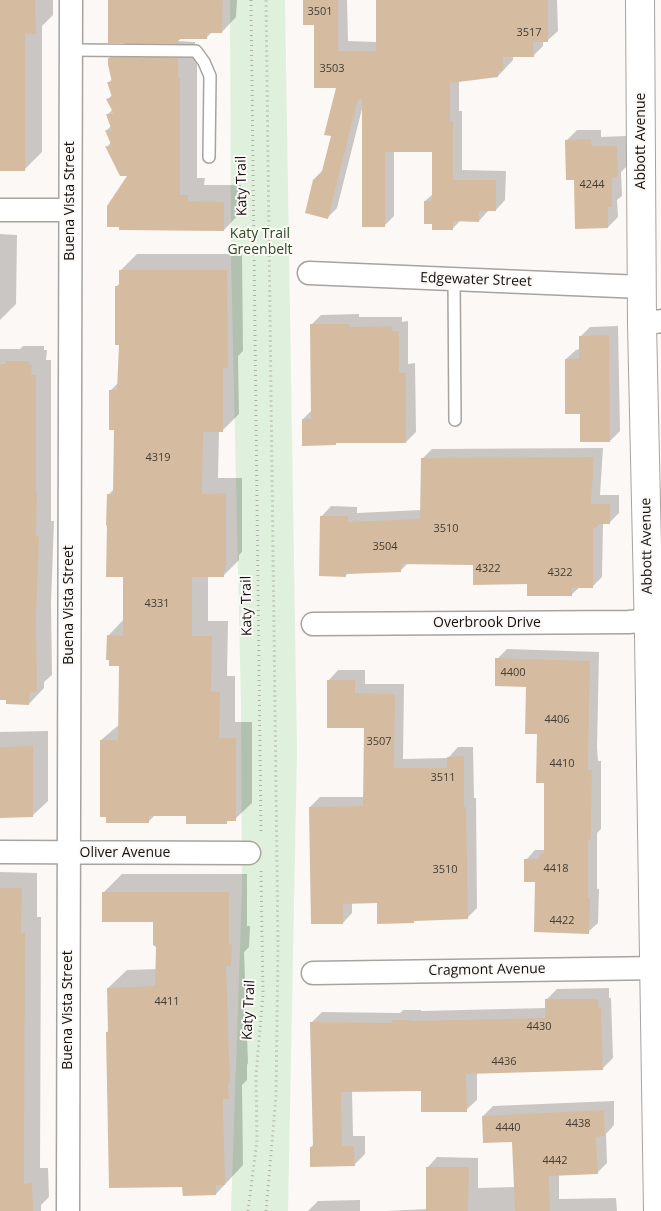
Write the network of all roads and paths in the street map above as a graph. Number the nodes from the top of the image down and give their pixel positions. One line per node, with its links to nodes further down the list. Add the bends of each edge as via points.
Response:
1 (71, 0): 5 (street, Buena Vista Street)
2 (251, 0): 17 (path, Katy Trail)
3 (266, 0): 25 (path, via 278,944 276,1096)
4 (640, 0): 11 (street, Abbott Avenue)
5 (71, 50): 6 (lane, via 196,52 210,76); 8 (street, Buena Vista Street)
6 (209, 157)
7 (0, 210): 8 (street)
8 (70, 210): 19 (street, Buena Vista Street)
9 (310, 273): 10 (street, Edgewater Street)
10 (454, 279): 11 (street, Edgewater Street); 13 (lane)
11 (642, 287): 12 (street, Abbott Avenue)
12 (652, 322): 14 (street, Abbott Avenue)
13 (455, 420)
14 (655, 620): 15 (street, Overbrook Drive); 16 (street, Abbott Avenue)
15 (313, 624)
16 (656, 790): 20 (street, Abbott Avenue)
17 (257, 851): 19 (street, Oliver Avenue); 24 (path, Katy Trail, via 263,994 256,1075 257,1140)
18 (0, 852): 19 (street, Oliver Avenue)
19 (69, 853): 23 (street, Buena Vista Street)
20 (658, 968): 21 (street, Cragmont Avenue); 22 (street, Abbott Avenue)
21 (313, 973)
22 (659, 1143): 26 (street, Abbott Avenue)
23 (68, 1211)
24 (248, 1211)
25 (266, 1211)
26 (658, 1211)

